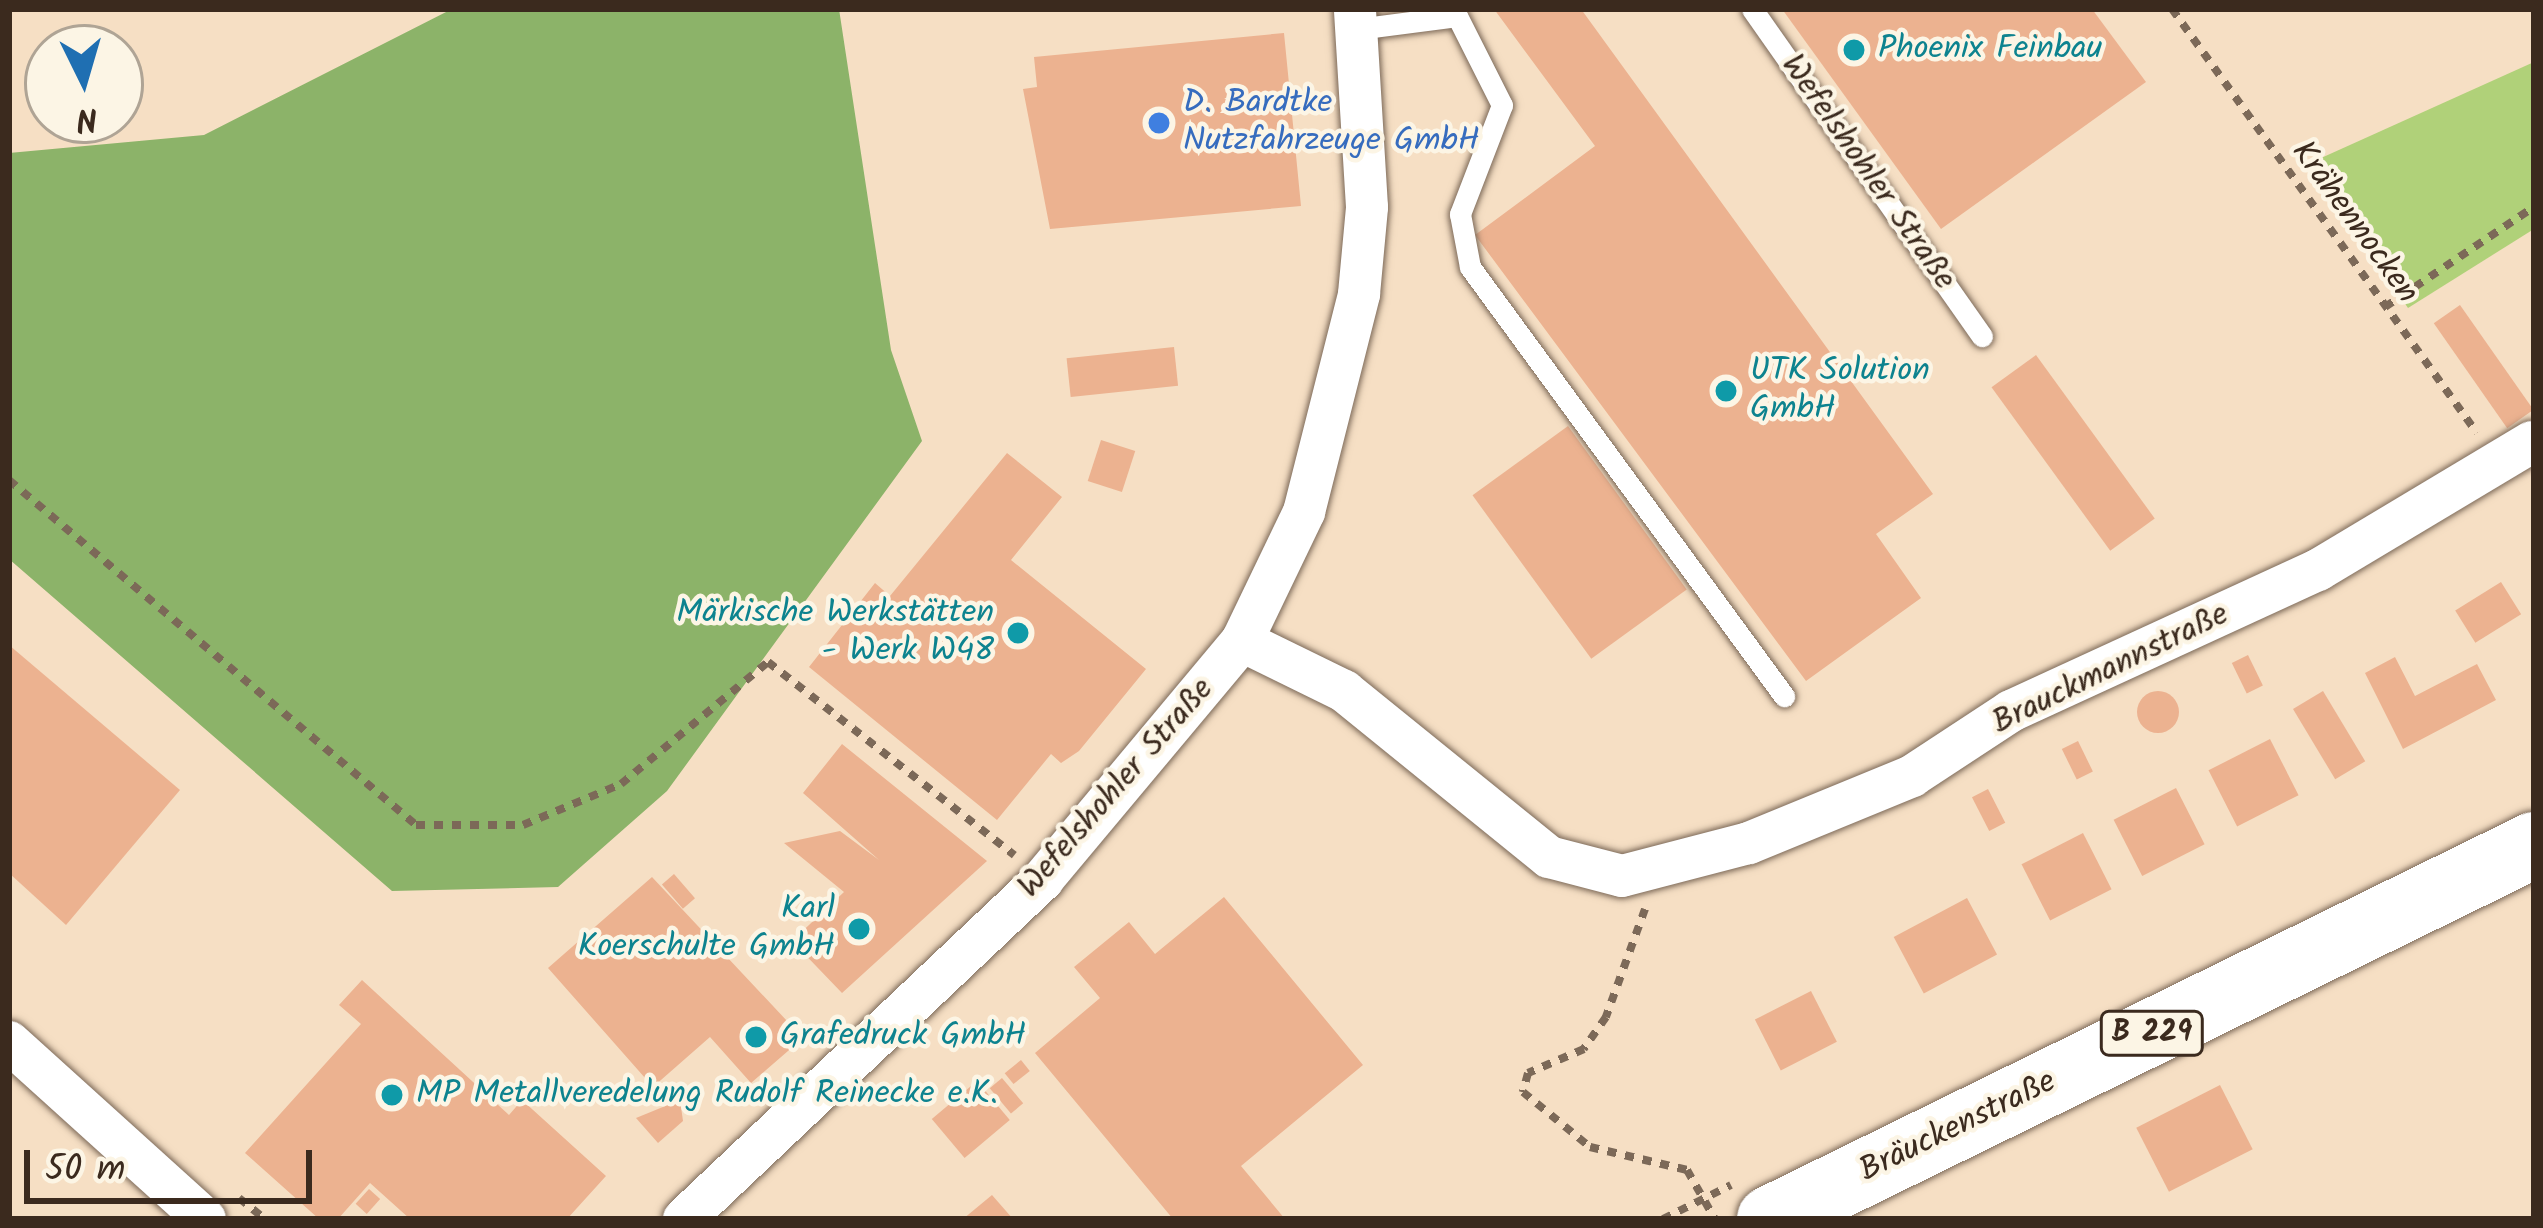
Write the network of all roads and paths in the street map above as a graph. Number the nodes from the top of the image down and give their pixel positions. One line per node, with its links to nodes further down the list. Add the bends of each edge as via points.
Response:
1 (1751, 9): 6 (lane, Wefelshohler Straße)
2 (2172, 9): 5 (path, Krähennocken)
3 (1356, 19): 9 (street, Wefelshohler Straße, via 1367,207 1354,317 1304,512); 10 (lane, Wefelshohler Straße, via 1457,16 1502,105 1460,214 1470,267)
4 (2534, 207): 5 (path)
5 (2385, 307): 7 (path, Krähennocken)
6 (1982, 336)
7 (2522, 449): 12 (street, Brauckmannstraße, via 2318,570 2011,711 1912,776)
8 (9, 480): 13 (path, via 416,825 523,825 621,784 768,662)
9 (1242, 641): 12 (street, Brauckmannstraße, via 1343,691 1549,857 1622,876); 13 (street, Wefelshohler Straße)
10 (1784, 696)
11 (2534, 845): 15 (main road, Bräuckenstraße / B 229)
12 (1655, 867): 18 (path, via 1606,1017 1584,1049 1528,1073 1523,1091 1546,1122 1591,1148 1687,1170)
13 (1043, 879): 17 (street, Wefelshohler Straße)
14 (9, 1042): 16 (street)
15 (1846, 1202): 19 (main road, Bräuckenstraße / B 229)
16 (204, 1219)
17 (684, 1219)
18 (1715, 1219)
19 (1770, 1219)

